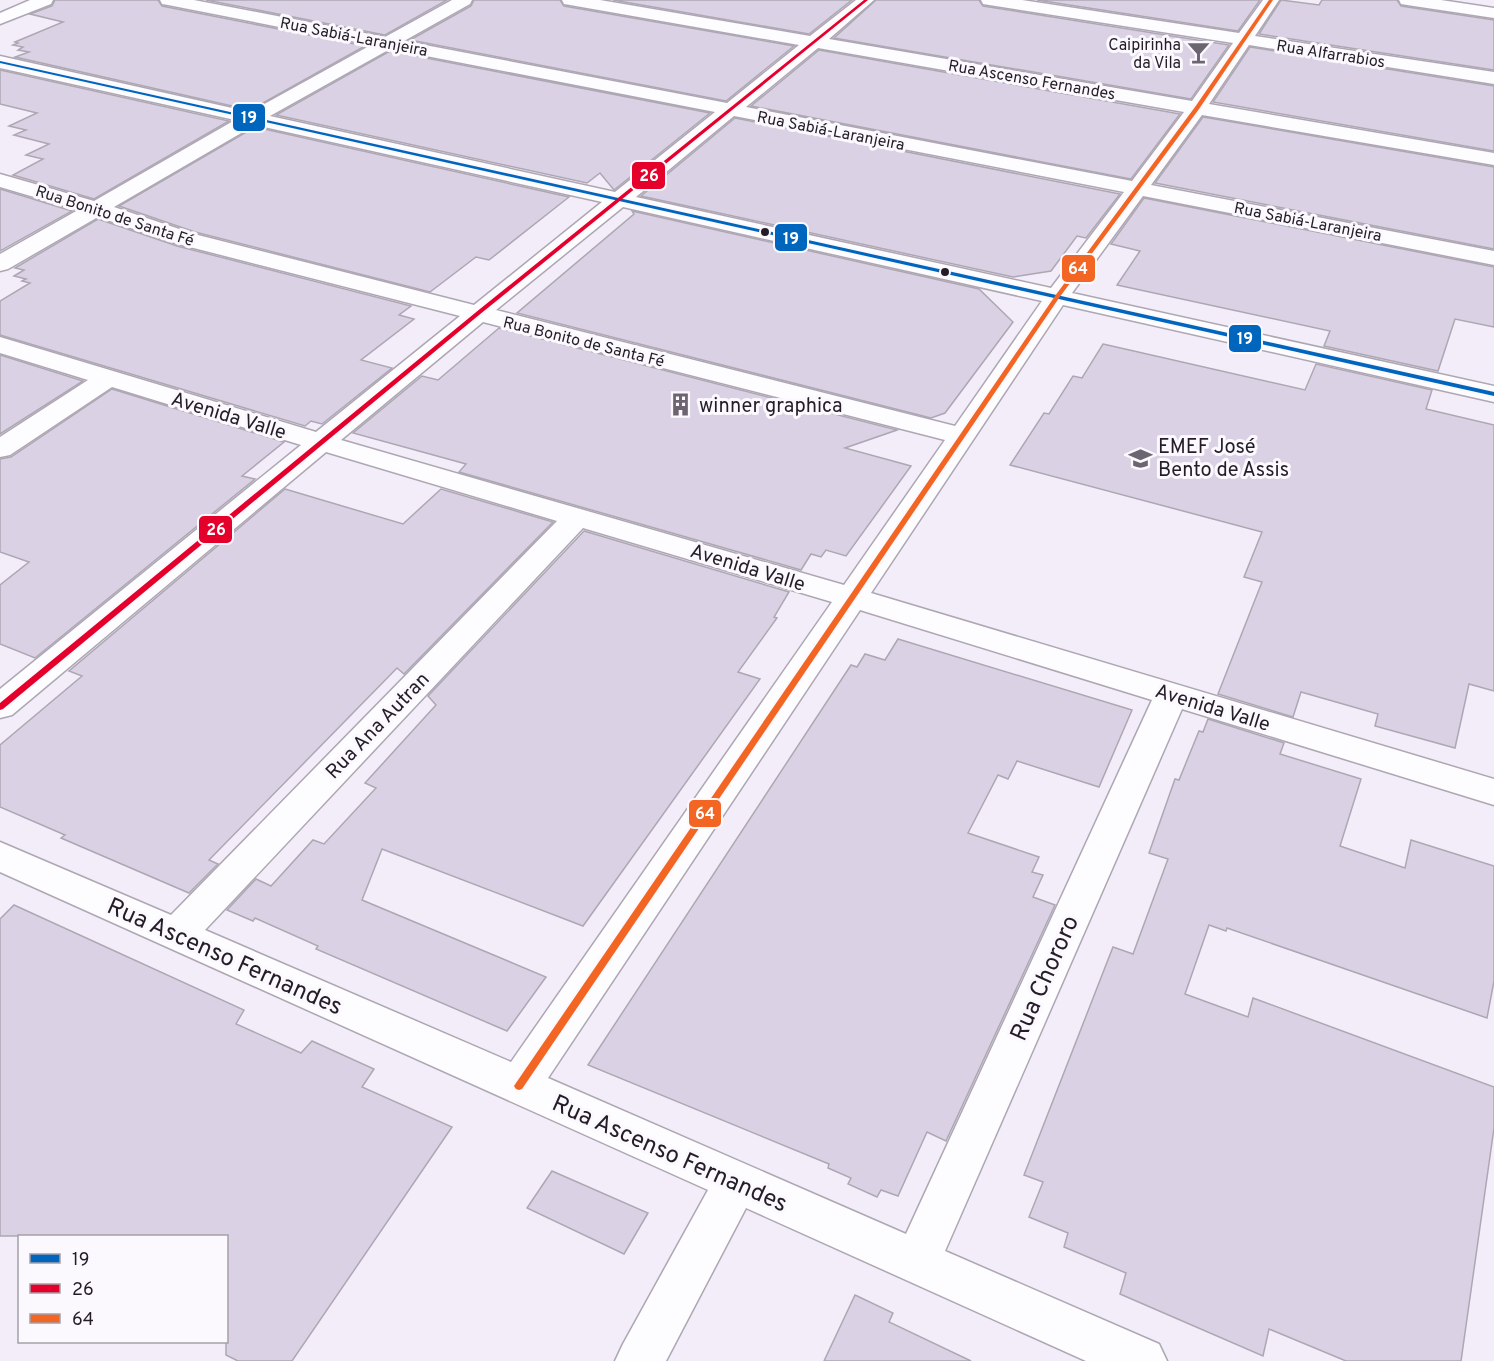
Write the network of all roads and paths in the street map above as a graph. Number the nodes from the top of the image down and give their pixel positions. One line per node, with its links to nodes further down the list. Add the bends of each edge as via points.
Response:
1 (45, 0): 10 (street)
2 (168, 0): 12 (street, Rua Sabiá-Laranjeira)
3 (464, 0): 12 (street)
4 (570, 0): 13 (street, Rua Ascenso Fernandes)
5 (866, 0): 13 (street)
6 (989, 0): 11 (street, Rua Alfarrabios)
7 (1271, 0): 11 (street)
8 (1407, 0): 9 (street)
9 (1494, 13)
10 (0, 19)
11 (1243, 40): 15 (street, Rua Alfarrabios); 16 (street)
12 (388, 42): 17 (street, Rua Sabiá-Laranjeira); 18 (street)
13 (814, 42): 16 (street, Rua Ascenso Fernandes); 17 (street)
14 (0, 62): 18 (street)
15 (1494, 78)
16 (1197, 108): 19 (street, Rua Ascenso Fernandes); 21 (street)
17 (729, 110): 21 (street, Rua Sabiá-Laranjeira); 22 (street)
18 (251, 119): 22 (street); 23 (street)
19 (1494, 159)
20 (0, 180): 23 (street, Rua Bonito de Santa Fé)
21 (1138, 188): 24 (street, Rua Sabiá-Laranjeira); 26 (street)
22 (619, 200): 26 (street); 27 (street)
23 (97, 209): 25 (street); 27 (street, Rua Bonito de Santa Fé, via 186,239)
24 (1494, 258)
25 (0, 264)
26 (1057, 297): 30 (street); 31 (street)
27 (477, 314): 31 (street, Rua Bonito de Santa Fé); 32 (street)
28 (0, 345): 29 (street, Avenida Valle)
29 (107, 379): 32 (street, Avenida Valle); 33 (street)
30 (1494, 394)
31 (962, 436): 35 (street)
32 (320, 442): 34 (street, Avenida Valle); 37 (street)
33 (0, 449)
34 (578, 516): 35 (street, Avenida Valle); 40 (street, Rua Ana Autran)
35 (853, 598): 36 (street, Avenida Valle); 41 (street)
36 (1172, 694): 38 (street, Avenida Valle); 43 (street, Rua Chororo)
37 (0, 707)
38 (1494, 792)
39 (3, 862): 40 (street, Rua Ascenso Fernandes)
40 (177, 934): 41 (street, Rua Ascenso Fernandes)
41 (519, 1086): 42 (street, Rua Ascenso Fernandes)
42 (736, 1182): 43 (street, Rua Ascenso Fernandes); 44 (street)
43 (917, 1262): 45 (street, Rua Ascenso Fernandes)
44 (640, 1361)
45 (1142, 1361)

